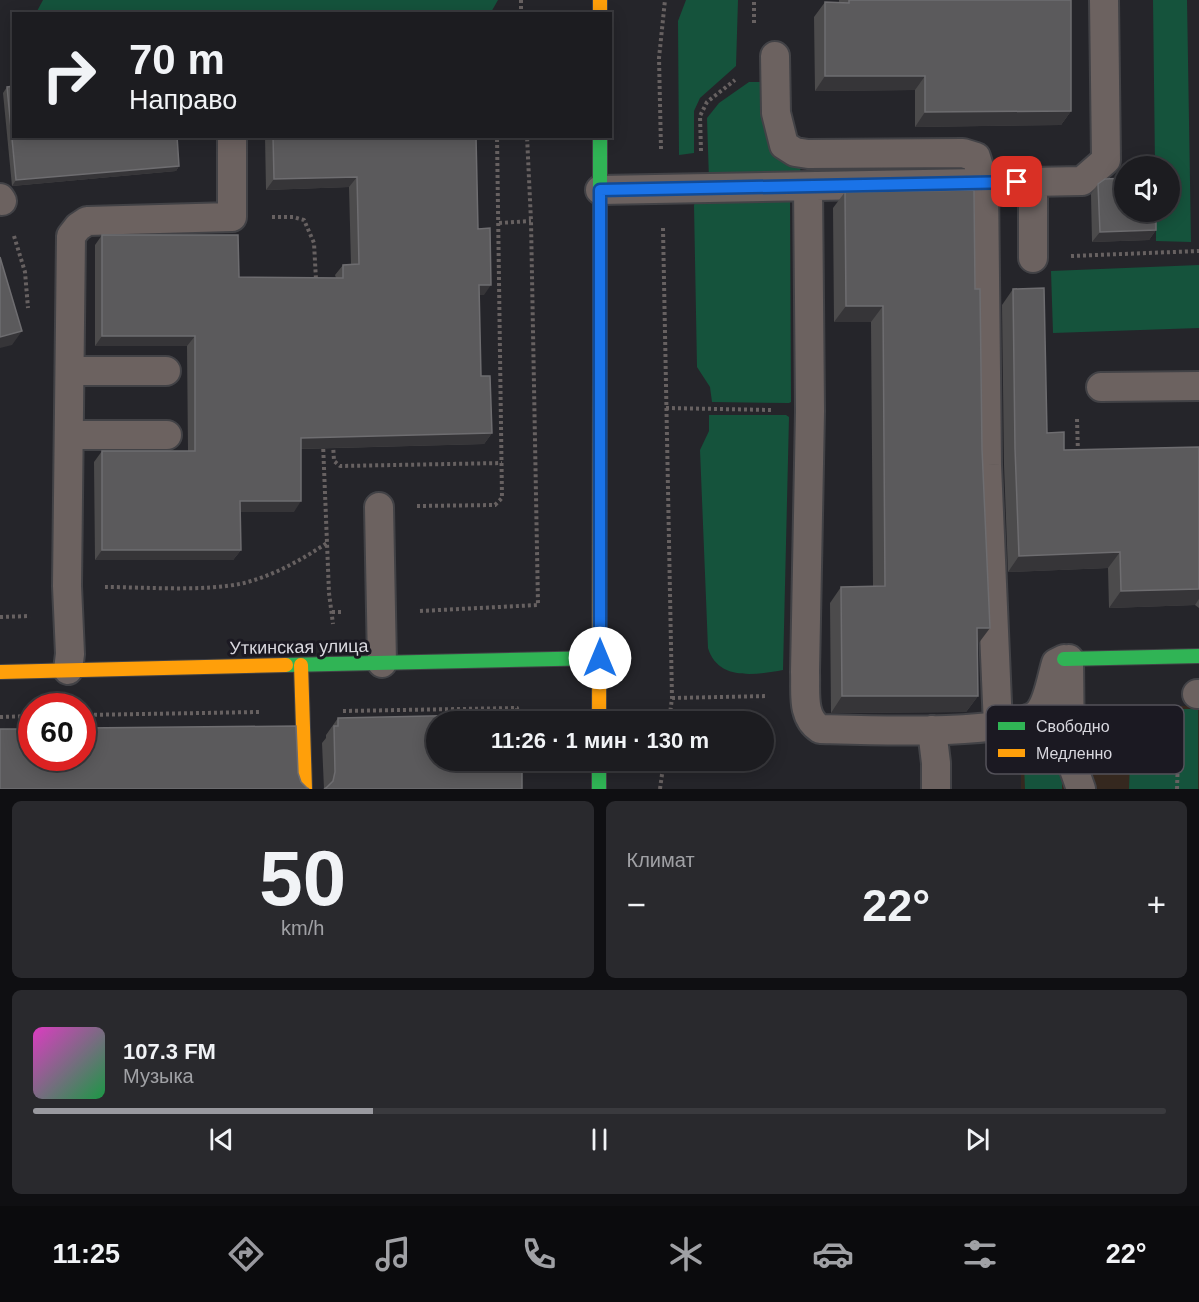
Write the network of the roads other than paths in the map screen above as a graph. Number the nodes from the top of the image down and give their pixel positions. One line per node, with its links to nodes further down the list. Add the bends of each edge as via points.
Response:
1 (1104, 0): 5 (lane, via 1106,159 1082,181)
2 (775, 56): 6 (lane, via 776,113 784,145 795,152 963,153 976,157)
3 (232, 138): 10 (lane, via 232,217 87,221 71,236)
4 (600, 138): 8 (street)
5 (1033, 182): 6 (lane); 9 (lane)
6 (984, 183): 7 (lane); 24 (lane, via 987,465)
7 (808, 187): 8 (lane); 29 (lane, via 807,715 820,729)
8 (600, 190): 18 (street)
9 (1034, 258)
10 (70, 371): 11 (lane); 14 (lane)
11 (166, 371)
12 (1199, 386): 13 (lane)
13 (1101, 387)
14 (69, 435): 15 (lane); 22 (lane)
15 (167, 435)
16 (379, 507): 20 (lane)
17 (1199, 656): 19 (street)
18 (600, 658): 20 (street, Уткинская улица); 27 (street)
19 (1066, 659): 25 (lane, via 1056,663); 26 (lane)
20 (382, 663): 21 (street, Уткинская улица)
21 (301, 665): 22 (street, Уткинская улица); 33 (street)
22 (68, 670): 23 (street, Уткинская улица)
23 (0, 672)
24 (997, 705)
25 (1042, 705)
26 (1068, 705)
27 (599, 711)
28 (986, 727): 29 (lane)
29 (932, 730): 32 (lane)
30 (599, 771): 34 (street)
31 (1076, 774): 36 (lane)
32 (936, 776): 35 (lane)
33 (304, 789)
34 (599, 789)
35 (951, 789)
36 (1081, 789)

